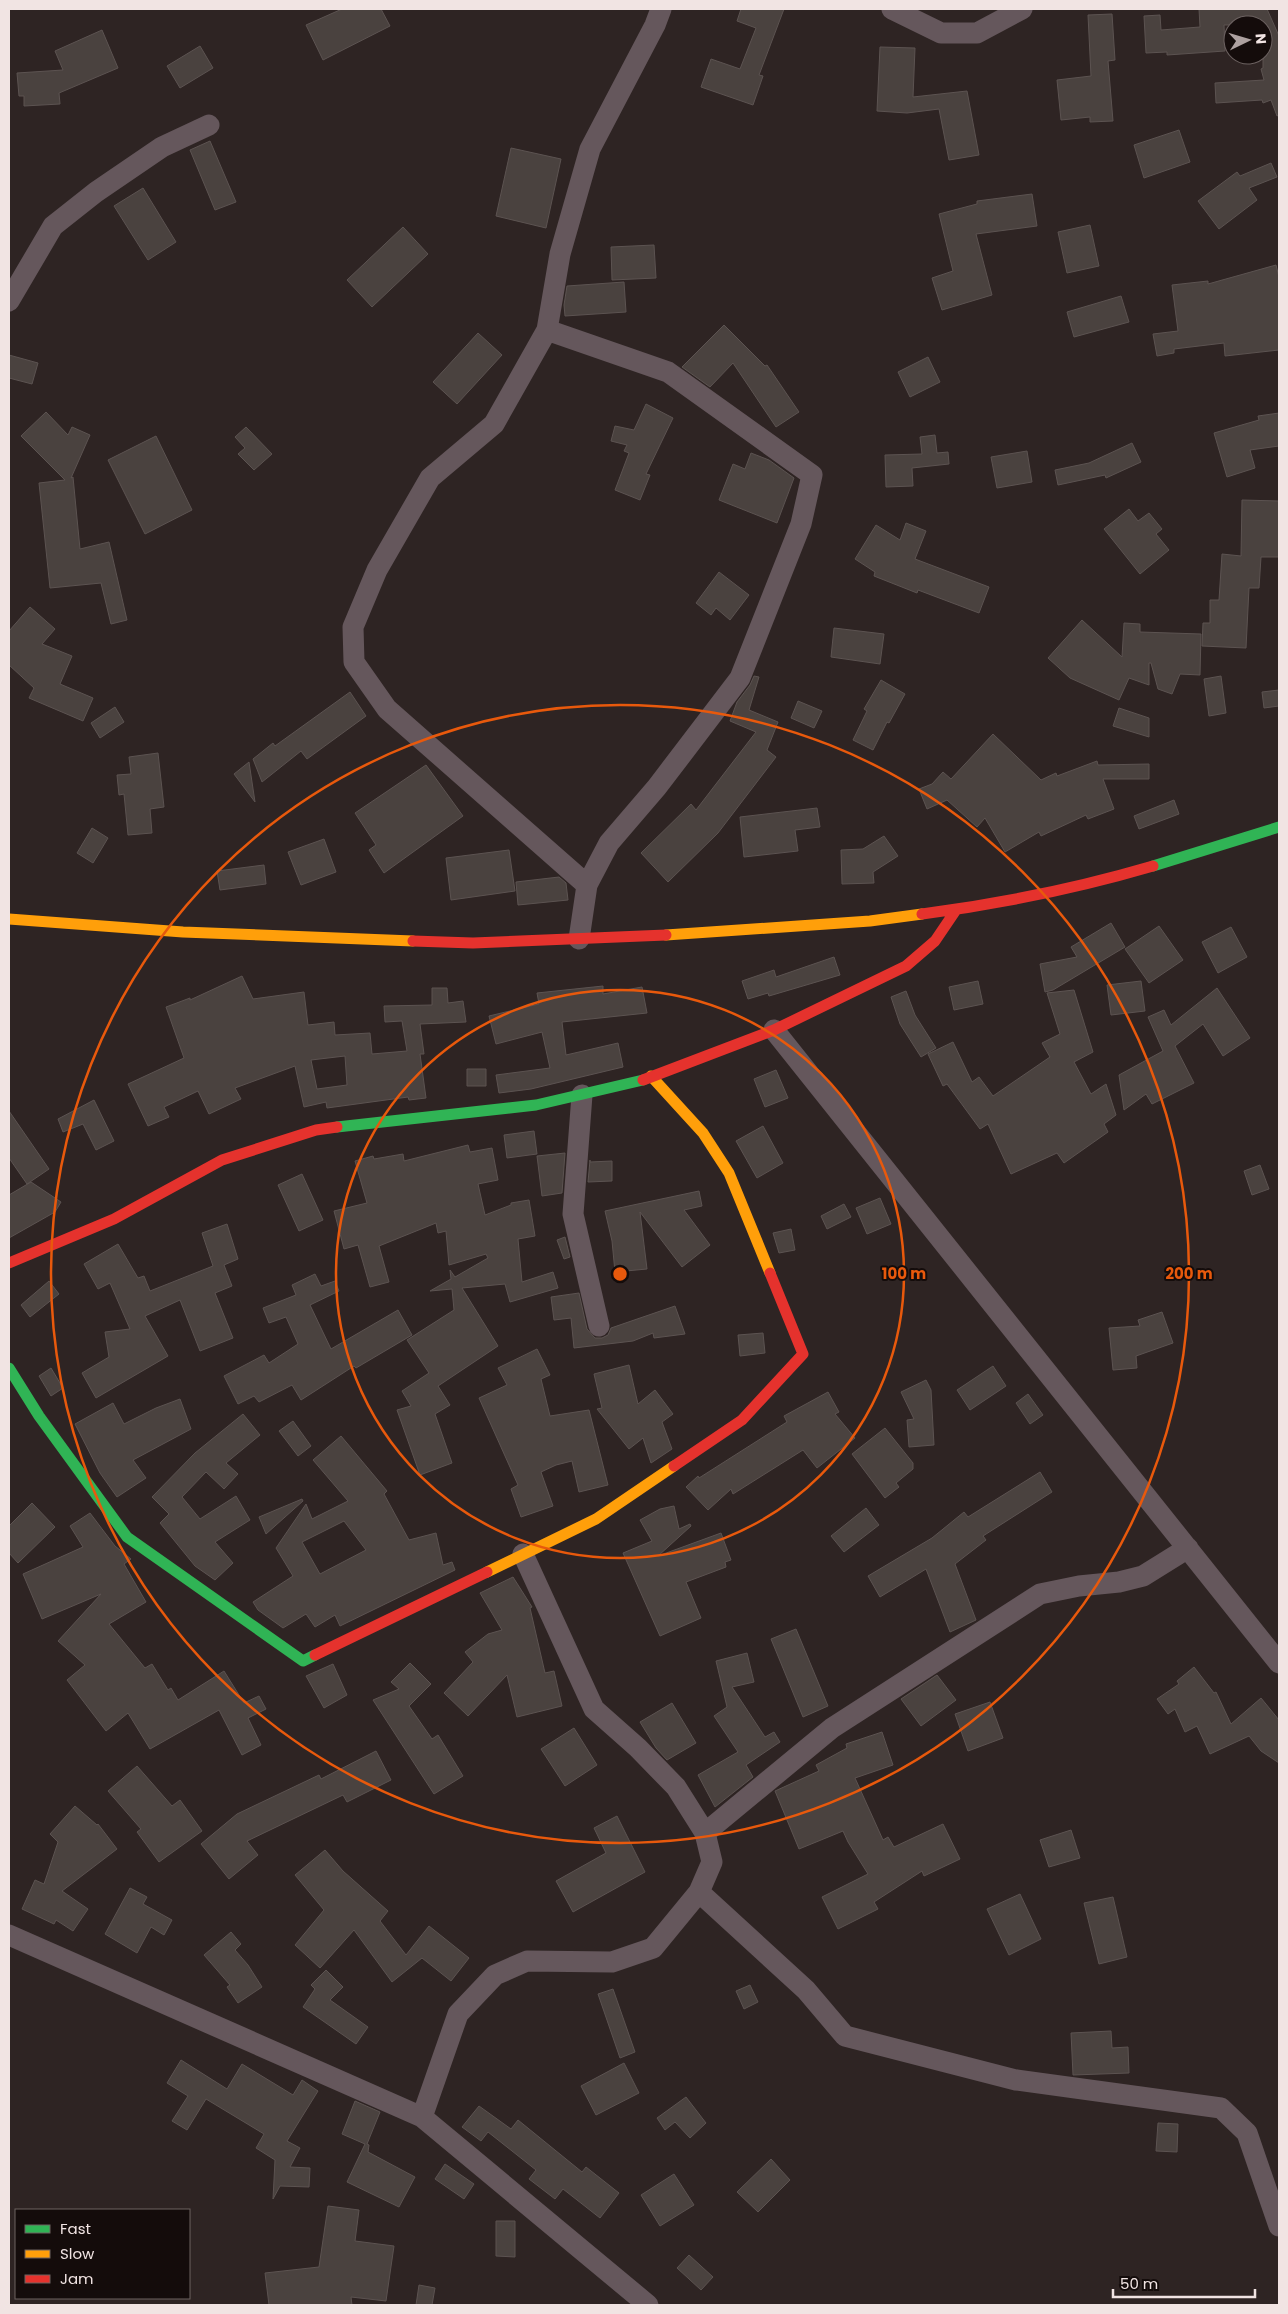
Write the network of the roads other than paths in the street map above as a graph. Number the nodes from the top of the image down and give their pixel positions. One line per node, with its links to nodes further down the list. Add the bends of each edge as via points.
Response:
1 (892, 9): 2 (street, via 941,33 977,33)
2 (1022, 9)
3 (658, 10): 6 (street, via 590,149 560,254)
4 (209, 125): 5 (street, via 162,147 53,226)
5 (9, 301)
6 (547, 330): 8 (street, via 494,424 430,478 377,570 353,627 354,662 387,709); 8 (street, via 668,372 812,475 801,524 740,678 609,843)
7 (1279, 828): 9 (street, via 1135,871)
8 (587, 884): 11 (street)
9 (956, 910): 11 (street, via 870,920); 12 (street, via 935,941 906,966)
10 (9, 919): 11 (street, via 183,932 444,942)
11 (579, 939)
12 (774, 1030): 13 (street); 18 (street)
13 (651, 1076): 14 (street); 19 (street, via 703,1133 728,1173 803,1354 742,1420 596,1519)
14 (582, 1095): 15 (street, via 536,1105 415,1116 316,1130 222,1160 114,1219); 16 (street, via 573,1214)
15 (9, 1263)
16 (599, 1326)
17 (9, 1368): 19 (street, via 39,1416 127,1537 303,1661)
18 (1188, 1548): 20 (street); 21 (street, via 1143,1576 1040,1594 832,1728)
19 (524, 1554): 21 (street, via 594,1709 676,1787)
20 (1279, 1663)
21 (705, 1833): 22 (street, via 712,1862)
22 (699, 1892): 24 (street, via 653,1948 612,1962 527,1961 495,1975 458,2014); 25 (street, via 806,1990 845,2036 1016,2080 1221,2108 1247,2133)
23 (9, 1935): 24 (street)
24 (422, 2117): 26 (street)
25 (1279, 2226)
26 (648, 2305)

